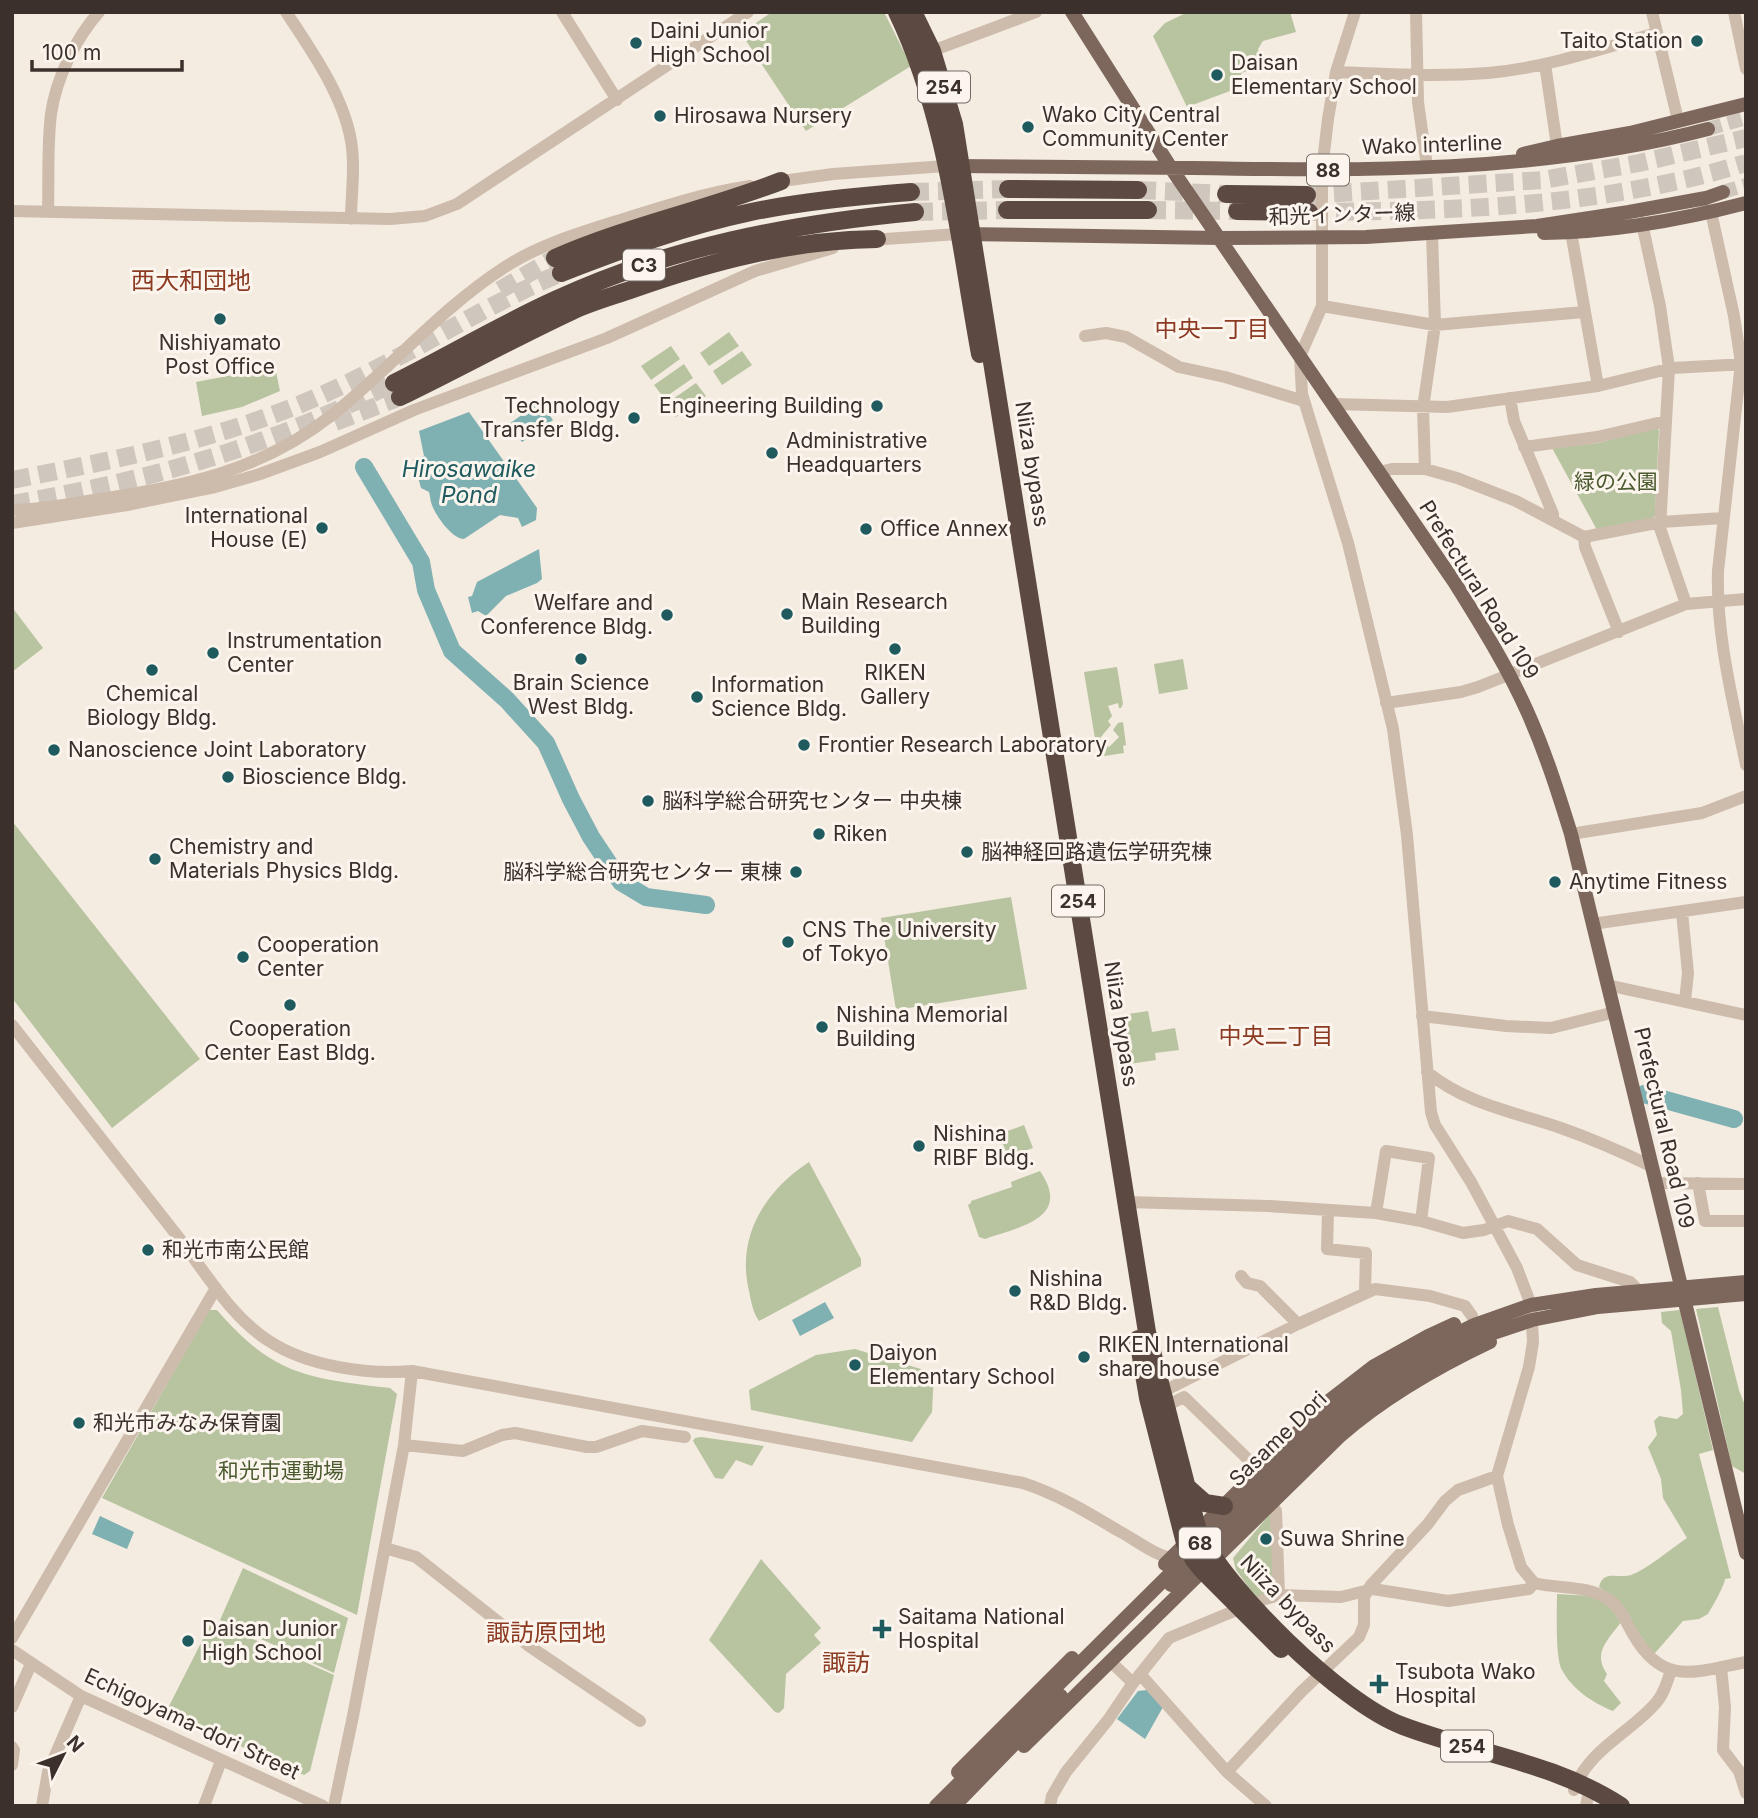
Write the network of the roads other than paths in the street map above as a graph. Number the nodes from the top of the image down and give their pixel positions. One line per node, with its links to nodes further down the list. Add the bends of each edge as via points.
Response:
1 (99, 12): 40 (street, via 79,40 51,113)
2 (286, 12): 43 (street, via 323,68 350,136)
3 (562, 12): 19 (street)
4 (748, 12): 19 (street)
5 (897, 12): 25 (highway, Niiza bypass / 254)
6 (913, 12): 14 (highway, Niiza bypass / 254)
7 (1036, 12): 14 (street)
8 (1072, 12): 27 (main road, Prefectural Road 109)
9 (1355, 12): 17 (street)
10 (1416, 12): 18 (street)
11 (1652, 12): 13 (street)
12 (1734, 12): 16 (street)
13 (1656, 33): 15 (street); 21 (street)
14 (932, 51): 25 (highway, Niiza bypass / 254, via 954,124)
15 (1545, 64): 18 (street, via 1490,73); 23 (street)
16 (1746, 69)
17 (1336, 72): 18 (street); 28 (street)
18 (1417, 76): 26 (street)
19 (617, 100): 43 (street, via 448,209 412,218)
20 (1746, 104): 21 (main road, 88)
21 (1678, 120): 23 (main road, 88)
22 (1708, 129): 24 (main road, Wako interline / 88, via 1580,154)
23 (1557, 146): 24 (main road, 88)
24 (1484, 164): 26 (main road, Wako interline / 88)
25 (954, 166): 27 (main road, Wako interline / 88); 29 (street); 48 (highway, Niiza bypass / 254)
26 (1427, 166): 28 (main road, Wako interline / 88)
27 (1171, 167): 28 (main road, Wako interline / 88); 50 (main road, Prefectural Road 109)
28 (1322, 170): 51 (street)
29 (781, 181): 32 (highway, C3, via 628,230 558,266 751,212); 68 (street, via 683,200 526,255 475,290 332,415 299,439 241,468 149,491)
30 (1008, 189): 31 (highway)
31 (1138, 190)
32 (911, 192)
33 (1723, 192): 45 (main road, 和光インター線, via 1629,212)
34 (1226, 194): 39 (highway, via 1308,203)
35 (1746, 203): 42 (main road)
36 (1007, 210): 37 (highway)
37 (1147, 210)
38 (12, 211): 40 (street)
39 (1237, 211)
40 (48, 212): 43 (street)
41 (915, 212): 49 (highway, C3, via 758,233 624,272 556,300 397,390 575,310 661,280 763,251 832,240)
42 (1711, 212): 44 (main road); 57 (street)
43 (351, 219)
44 (1642, 223): 46 (main road); 58 (street)
45 (1490, 230): 46 (main road); 47 (main road, 和光インター線)
46 (1571, 232): 53 (street)
47 (1432, 233): 51 (main road, 和光インター線); 54 (street)
48 (966, 234): 49 (street); 50 (main road, 和光インター線); 97 (highway, Niiza bypass / 254); 125 (highway, Niiza bypass / 254, via 1143,1371)
49 (877, 239): 72 (street, via 806,254 755,271 607,338 260,474 127,506)
50 (1219, 239): 51 (main road, 和光インター線); 56 (main road, Prefectural Road 109)
51 (1323, 239): 52 (street)
52 (1322, 306): 54 (street); 56 (street)
53 (1584, 312): 54 (street); 59 (street)
54 (1435, 325): 63 (street)
55 (1085, 336): 61 (street, via 1106,333 1126,337 1178,367)
56 (1300, 356): 61 (street); 62 (main road, Prefectural Road 109)
57 (1743, 363): 58 (street); 69 (street)
58 (1669, 368): 59 (street); 64 (street)
59 (1598, 386): 60 (street)
60 (1510, 398): 63 (street); 65 (street)
61 (1304, 401): 79 (street, via 1349,544)
62 (1334, 404): 63 (street); 67 (main road, Prefectural Road 109)
63 (1423, 408): 66 (street)
64 (1666, 421): 65 (street); 71 (street)
65 (1524, 447): 70 (street)
66 (1425, 469): 67 (street); 70 (street, via 1516,500)
67 (1380, 472): 78 (main road, Prefectural Road 109, via 1455,583)
68 (12, 510)
69 (1723, 518): 71 (street); 75 (street)
70 (1553, 519): 73 (street)
71 (1661, 522): 73 (street); 76 (street)
72 (12, 523)
73 (1584, 537): 77 (street)
74 (1746, 599): 75 (street)
75 (1717, 601): 76 (street); 80 (street)
76 (1686, 604): 77 (street)
77 (1619, 632): 78 (street)
78 (1510, 676): 79 (street, via 1461,692); 82 (main road, Prefectural Road 109, via 1545,753)
79 (1386, 703): 90 (street, via 1407,835)
80 (1746, 765)
81 (1746, 796): 82 (street, via 1702,813)
82 (1571, 834): 85 (main road, Prefectural Road 109)
83 (1746, 902): 84 (street)
84 (1682, 912): 85 (street); 87 (street, via 1688,973)
85 (1592, 924): 86 (main road, Prefectural Road 109)
86 (1607, 985): 87 (street); 88 (main road, Prefectural Road 109)
87 (1685, 1001): 89 (street)
88 (1615, 1012): 90 (street, via 1551,1028); 93 (main road, Prefectural Road 109)
89 (1746, 1015)
90 (1422, 1016): 92 (street)
91 (12, 1025): 105 (street)
92 (1427, 1072): 93 (street, via 1467,1098 1582,1135); 102 (street, via 1435,1125)
93 (1651, 1166): 94 (main road, Prefectural Road 109)
94 (1656, 1182): 95 (street); 127 (main road, Prefectural Road 109)
95 (1698, 1183): 96 (street); 101 (street, via 1705,1221)
96 (1746, 1184)
97 (1126, 1202): 98 (street); 117 (highway, Niiza bypass / 254, via 1147,1332)
98 (1328, 1211): 99 (street); 106 (street, via 1327,1249 1366,1253)
99 (1376, 1213): 100 (street); 100 (street, via 1386,1151 1429,1158)
100 (1420, 1221): 102 (street, via 1463,1233)
101 (1746, 1221)
102 (1494, 1224): 108 (street, via 1508,1221 1537,1229 1577,1265 1630,1282); 110 (street, via 1521,1275)
103 (1241, 1276): 113 (street, via 1260,1286)
104 (1746, 1282): 107 (main road, Sasame Dori / 68)
105 (216, 1288): 116 (street, via 257,1332 294,1356 372,1371); 136 (street)
106 (1365, 1292): 111 (street, via 1385,1289 1430,1296 1465,1306); 113 (street)
107 (1702, 1292): 108 (main road, Sasame Dori / 68); 109 (main road, Sasame Dori / 68)
108 (1644, 1294): 110 (main road, Sasame Dori / 68, via 1598,1307)
109 (1746, 1294)
110 (1532, 1313): 112 (main road, Sasame Dori / 68); 114 (main road, Sasame Dori / 68); 121 (street, via 1529,1367)
111 (1472, 1316): 112 (main road); 120 (main road, via 1374,1366 1330,1400)
112 (1490, 1320): 115 (main road, Sasame Dori / 68)
113 (1298, 1324): 117 (street)
114 (1507, 1328): 115 (main road, Sasame Dori / 68); 123 (main road, via 1493,1341 1403,1388 1368,1412)
115 (1421, 1357): 149 (main road, Sasame Dori / 68, via 1322,1438)
116 (412, 1371): 119 (street); 128 (street, via 1023,1483 1045,1490)
117 (1164, 1399): 120 (street, via 1184,1397); 122 (highway, Niiza bypass / 254)
118 (685, 1437): 119 (street, via 642,1431 587,1447 515,1433 463,1451)
119 (404, 1445): 126 (street)
120 (1259, 1470): 124 (main road)
121 (1497, 1476): 130 (street, via 1521,1567); 132 (street, via 1458,1490 1445,1501)
122 (1187, 1487): 124 (highway, via 1205,1503); 125 (highway, Niiza bypass / 254)
123 (1271, 1504): 129 (main road); 133 (street, via 1276,1510)
124 (1224, 1506): 125 (main road)
125 (1192, 1537): 128 (main road); 129 (highway, Niiza bypass / 254)
126 (385, 1548): 147 (street, via 416,1557 529,1646); 158 (street)
127 (1746, 1553)
128 (1170, 1559): 129 (street); 131 (main road)
129 (1203, 1564): 134 (main road); 135 (highway, Niiza bypass / 254)
130 (1534, 1583): 132 (street, via 1529,1589 1448,1601); 142 (street, via 1607,1598 1643,1650)
131 (1144, 1586): 134 (main road, via 1157,1583 1162,1587); 159 (main road, via 981,1746)
132 (1366, 1591): 133 (street, via 1341,1597); 143 (street, via 1363,1631)
133 (1279, 1595): 135 (street)
134 (1167, 1607): 138 (main road)
135 (1246, 1607): 143 (highway, Niiza bypass / 254); 144 (street, via 1169,1638)
136 (12, 1638)
137 (12, 1650): 140 (street, Echigoyama-dori Street)
138 (1111, 1662): 144 (street); 161 (main road)
139 (1746, 1662): 141 (street)
140 (31, 1664): 145 (street, Echigoyama-dori Street); 146 (street)
141 (1721, 1667): 142 (street); 153 (street, via 1723,1750 1739,1771)
142 (1671, 1671): 154 (street, via 1654,1705 1583,1771)
143 (1318, 1676): 152 (street); 154 (highway, Niiza bypass / 254, via 1399,1725)
144 (1136, 1679): 152 (street); 162 (street, via 1066,1772)
145 (80, 1696): 150 (street, Echigoyama-dori Street); 155 (street, via 48,1772)
146 (12, 1707)
147 (640, 1721)
148 (12, 1747): 151 (street)
149 (999, 1751): 160 (main road, Sasame Dori / 68); 161 (main road, Sasame Dori / 68)
150 (221, 1761): 156 (street); 157 (street, Echigoyama-dori Street)
151 (12, 1765)
152 (1227, 1772): 163 (street)
153 (1745, 1790)
154 (1586, 1796): 164 (highway, Niiza bypass / 254)
155 (42, 1806)
156 (204, 1806)
157 (323, 1806)
158 (334, 1806)
159 (930, 1806)
160 (936, 1806)
161 (955, 1806)
162 (1050, 1806)
163 (1266, 1806)
164 (1621, 1806)

